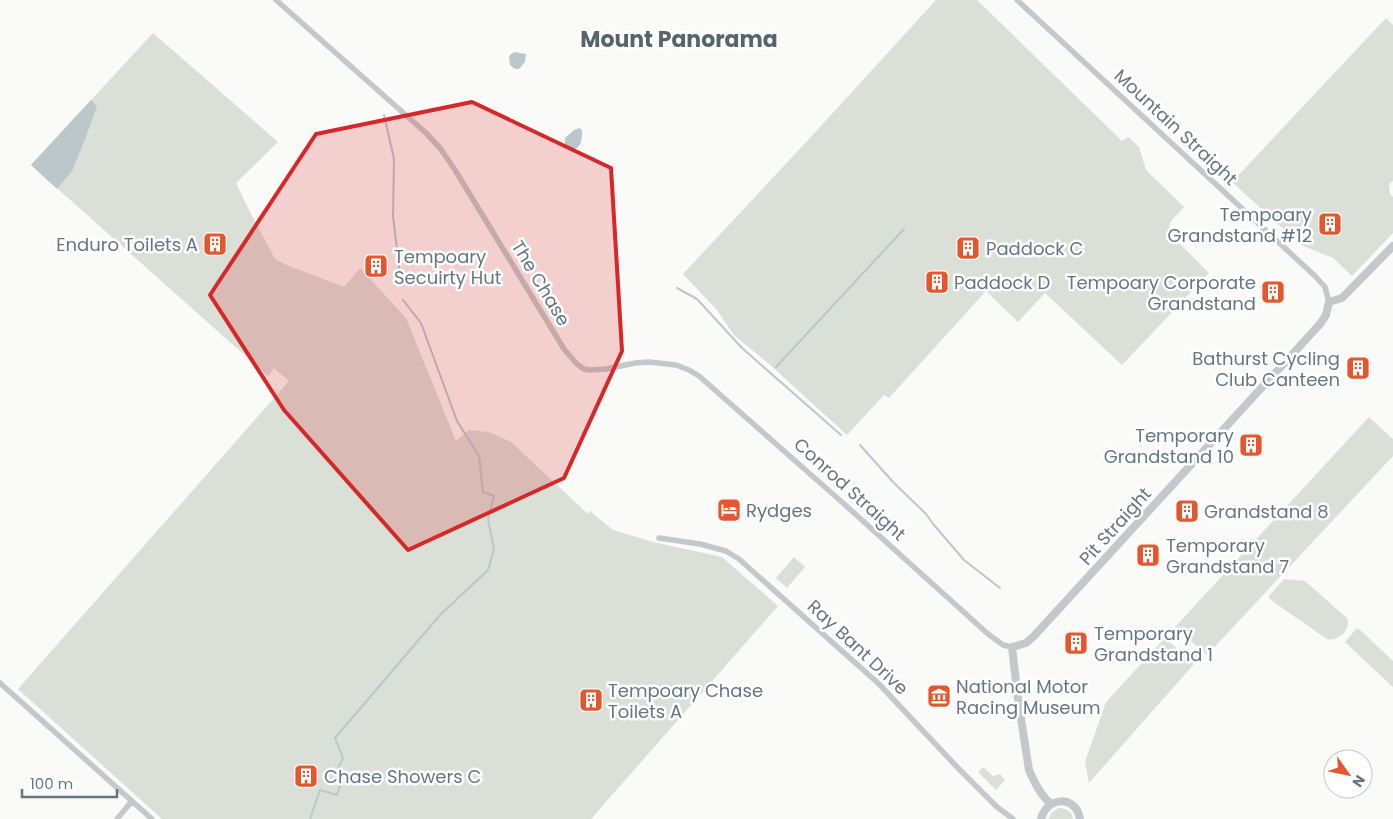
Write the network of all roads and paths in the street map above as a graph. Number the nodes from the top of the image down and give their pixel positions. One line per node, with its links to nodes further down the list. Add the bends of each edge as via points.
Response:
1 (276, 0): 5 (street, The Chase, via 434,141 576,364 596,370 659,362)
2 (1017, 0): 4 (street, Mountain Straight, via 1315,276 1325,286)
3 (1393, 246): 4 (street, via 1342,298)
4 (1329, 302): 7 (street, Pit Straight, via 1320,324 1034,636 1026,643)
5 (699, 376): 7 (street, Conrod Straight, via 980,626 1002,645)
6 (659, 538): 13 (street, Ray Bant Drive, via 700,544 726,551 739,559 879,684 957,767)
7 (1012, 647): 10 (street, via 1029,770)
8 (0, 683): 9 (street)
9 (132, 801): 11 (street); 12 (street)
10 (1051, 804): 14 (street); 15 (street, via 1062,801 1072,805)
11 (117, 819)
12 (152, 819)
13 (1012, 819)
14 (1041, 819)
15 (1080, 819)

